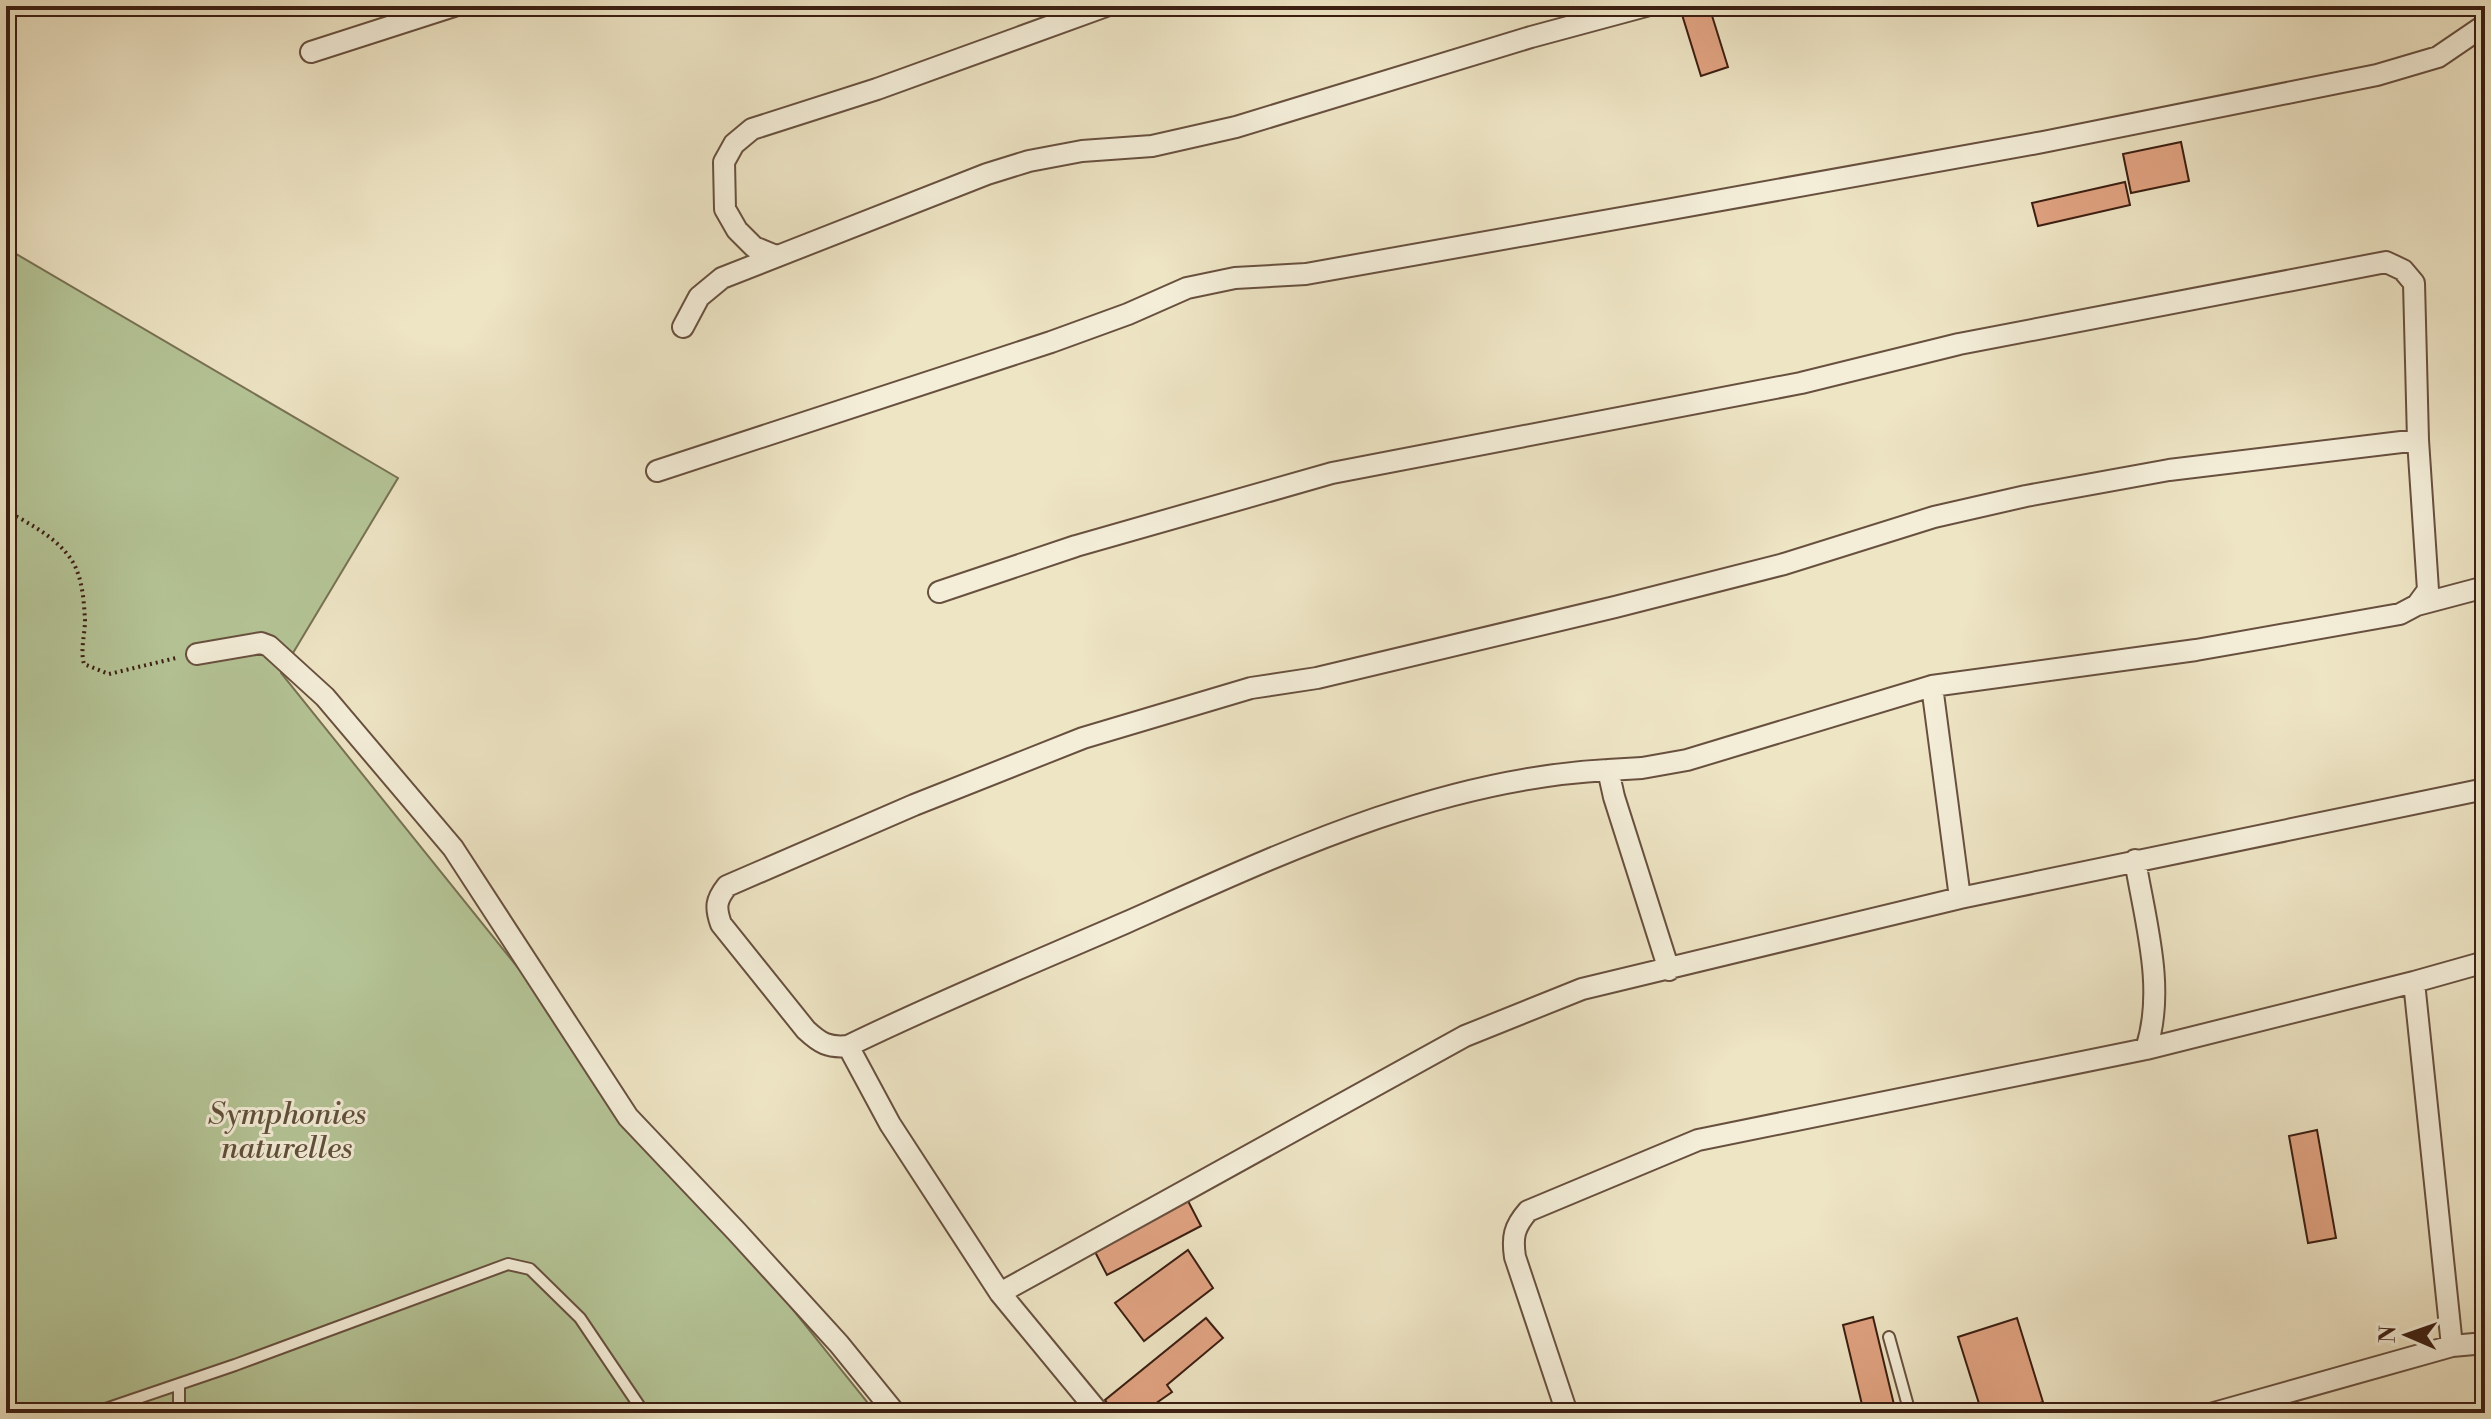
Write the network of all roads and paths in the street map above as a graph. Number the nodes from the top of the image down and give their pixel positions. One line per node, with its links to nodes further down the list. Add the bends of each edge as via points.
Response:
1 (454, 6): 5 (street)
2 (1106, 6): 6 (street, via 752,129 734,144 724,162 725,209 754,247)
3 (1646, 6): 6 (street, via 1236,127 1152,146 1029,161)
4 (2485, 25): 9 (street, via 2438,57 2377,75 1682,208 1306,274 1235,278 1187,288 1051,342)
5 (311, 52)
6 (776, 256): 7 (street, via 722,278 699,297)
7 (683, 327)
8 (2418, 440): 12 (street, via 2414,283 2386,262 1332,473 1076,546); 13 (street, via 2428,590); 23 (street, via 2169,470 2026,496 1615,607 1317,678 1251,688 1083,738 727,886 717,899 721,924 806,1030 831,1048)
9 (657, 471)
10 (6, 511): 14 (path, via 32,525 77,569 83,595 84,664 109,674)
11 (2485, 587): 13 (street)
12 (939, 592)
13 (2417, 605): 15 (street, via 2400,614 2196,650)
14 (197, 654): 34 (street, via 261,643 325,697 453,848 628,1117 768,1265)
15 (1932, 686): 16 (street, via 1687,760); 19 (street)
16 (1608, 770): 21 (street); 23 (street, via 1470,789 1311,842)
17 (2485, 789): 18 (street)
18 (2135, 860): 19 (street); 24 (street, via 2154,977 2154,1018)
19 (1960, 898): 21 (street)
20 (2485, 962): 22 (street)
21 (1669, 970): 25 (street, via 1582,989 1465,1036)
22 (2414, 982): 24 (street); 28 (street)
23 (848, 1046): 25 (street, via 890,1124)
24 (2146, 1049): 30 (street, via 1698,1140 1528,1211 1512,1239)
25 (1000, 1293): 35 (street)
26 (1889, 1337): 36 (lane)
27 (2485, 1343): 28 (street)
28 (2452, 1346): 37 (street)
29 (179, 1384): 31 (lane); 32 (lane); 33 (lane, via 508,1264 530,1269 580,1318)
30 (1560, 1411)
31 (94, 1413)
32 (179, 1413)
33 (644, 1413)
34 (895, 1413)
35 (1099, 1413)
36 (1910, 1413)
37 (2214, 1413)

